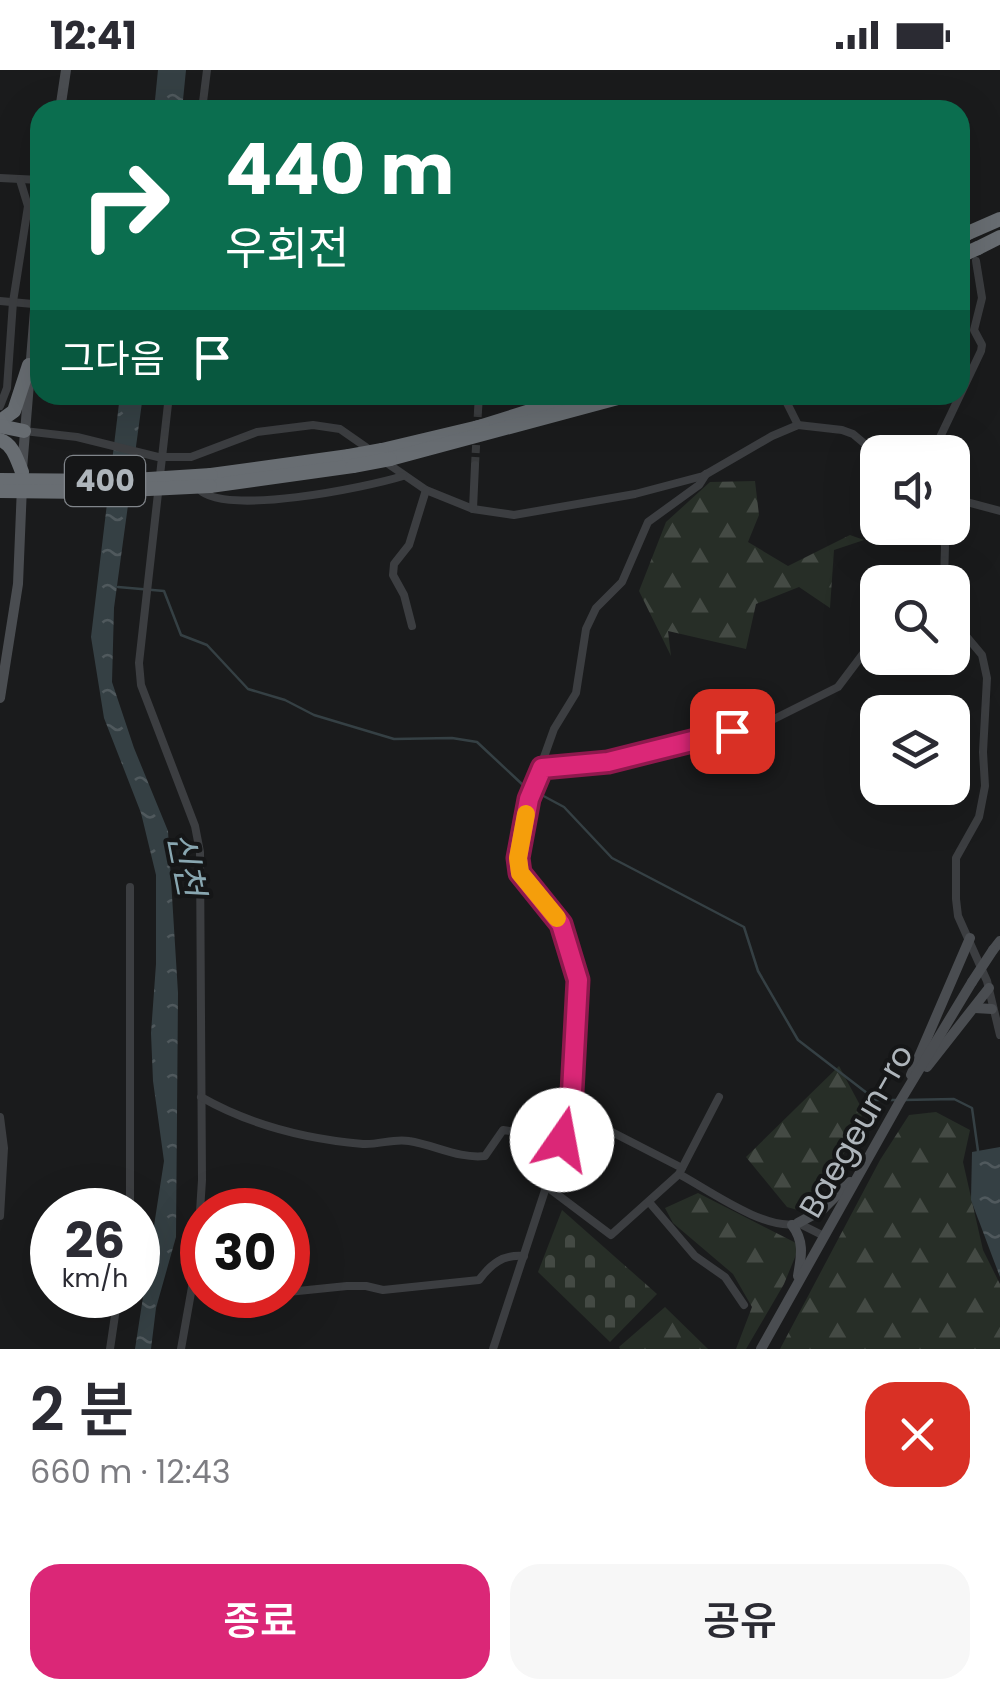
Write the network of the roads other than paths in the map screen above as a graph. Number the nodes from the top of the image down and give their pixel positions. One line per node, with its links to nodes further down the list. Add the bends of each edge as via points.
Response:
1 (66, 70): 3 (main road)
2 (207, 70): 4 (street)
3 (62, 100)
4 (203, 100)
5 (0, 178): 6 (street)
6 (20, 180): 7 (street); 14 (street, via 28,206)
7 (30, 180)
8 (1000, 219): 9 (highway)
9 (970, 232)
10 (1000, 237): 11 (highway)
11 (977, 254): 12 (highway, bridge); 18 (street, via 982,298 974,330 982,346)
12 (970, 255)
13 (0, 302): 14 (street)
14 (13, 302): 15 (street); 26 (street)
15 (30, 304)
16 (30, 353): 17 (main road)
17 (29, 365): 28 (highway, via 14,411); 32 (main road)
18 (970, 375)
19 (169, 405): 38 (street)
20 (478, 405): 27 (street)
21 (549, 405): 31 (highway)
22 (558, 405): 31 (highway, 400)
23 (593, 405): 36 (highway, 400)
24 (788, 405): 29 (street)
25 (956, 405): 33 (street)
26 (0, 406)
27 (478, 411)
28 (0, 423): 32 (highway)
29 (798, 425): 35 (street, via 834,428); 41 (street)
30 (540, 428): 36 (highway)
31 (473, 429): 37 (highway, 400)
32 (24, 431): 34 (highway); 38 (street); 40 (main road)
33 (941, 435)
34 (0, 437): 40 (highway)
35 (860, 440)
36 (435, 449): 37 (highway, 400)
37 (386, 455): 44 (highway, 400, bridge)
38 (161, 457): 42 (street, via 201,456 258,432 313,426 358,438); 62 (street, via 139,662 141,685 200,852)
39 (474, 465): 48 (street)
40 (22, 472): 53 (main road, via 18,584)
41 (706, 474): 48 (street, via 539,511); 54 (street, via 648,522 622,582 596,608 576,694 554,729)
42 (403, 476): 44 (street, via 289,498 205,497); 45 (street)
43 (0, 480): 44 (highway, 400, bridge)
44 (207, 483): 46 (highway, 400, bridge)
45 (426, 490): 48 (street); 50 (street, via 409,545 394,564)
46 (0, 491)
47 (970, 503): 49 (street)
48 (473, 510)
49 (1000, 511)
50 (412, 626)
51 (970, 641): 56 (street, via 982,655 986,678 985,786 954,876 958,916)
52 (860, 658): 54 (street, via 838,687 766,723 608,762)
53 (0, 698)
54 (542, 768): 65 (street, via 518,858 520,873 561,924 578,980)
55 (130, 888): 71 (street)
56 (970, 938): 58 (street); 63 (main road)
57 (1000, 941): 63 (main road, Baegeun-ro, bridge)
58 (989, 988): 59 (main road); 60 (street)
59 (976, 1008): 60 (main road); 63 (main road)
60 (992, 1009): 61 (street)
61 (1000, 1035)
62 (201, 1096): 67 (street, via 279,1130 367,1145 406,1140 472,1157 485,1156 503,1130); 82 (street, via 197,1259)
63 (903, 1096): 68 (main road, Baegeun-ro)
64 (719, 1097): 69 (street)
65 (571, 1111): 67 (street); 69 (street)
66 (0, 1116): 73 (street)
67 (562, 1140): 70 (street)
68 (861, 1170): 74 (main road, via 822,1210); 75 (main road, Baegeun-ro)
69 (680, 1171): 72 (street); 74 (street, via 768,1222)
70 (546, 1186): 72 (street, via 612,1235); 76 (street)
71 (130, 1188)
72 (648, 1202): 79 (street, via 695,1256 725,1277)
73 (0, 1216)
74 (795, 1224): 75 (street); 77 (main road, via 802,1249)
75 (824, 1236): 77 (main road, Baegeun-ro)
76 (524, 1256): 78 (street, via 507,1256 479,1280); 83 (street)
77 (797, 1285): 84 (main road, Baegeun-ro)
78 (310, 1290)
79 (744, 1305)
80 (115, 1318): 81 (street)
81 (110, 1349)
82 (181, 1349)
83 (492, 1349)
84 (761, 1349)

